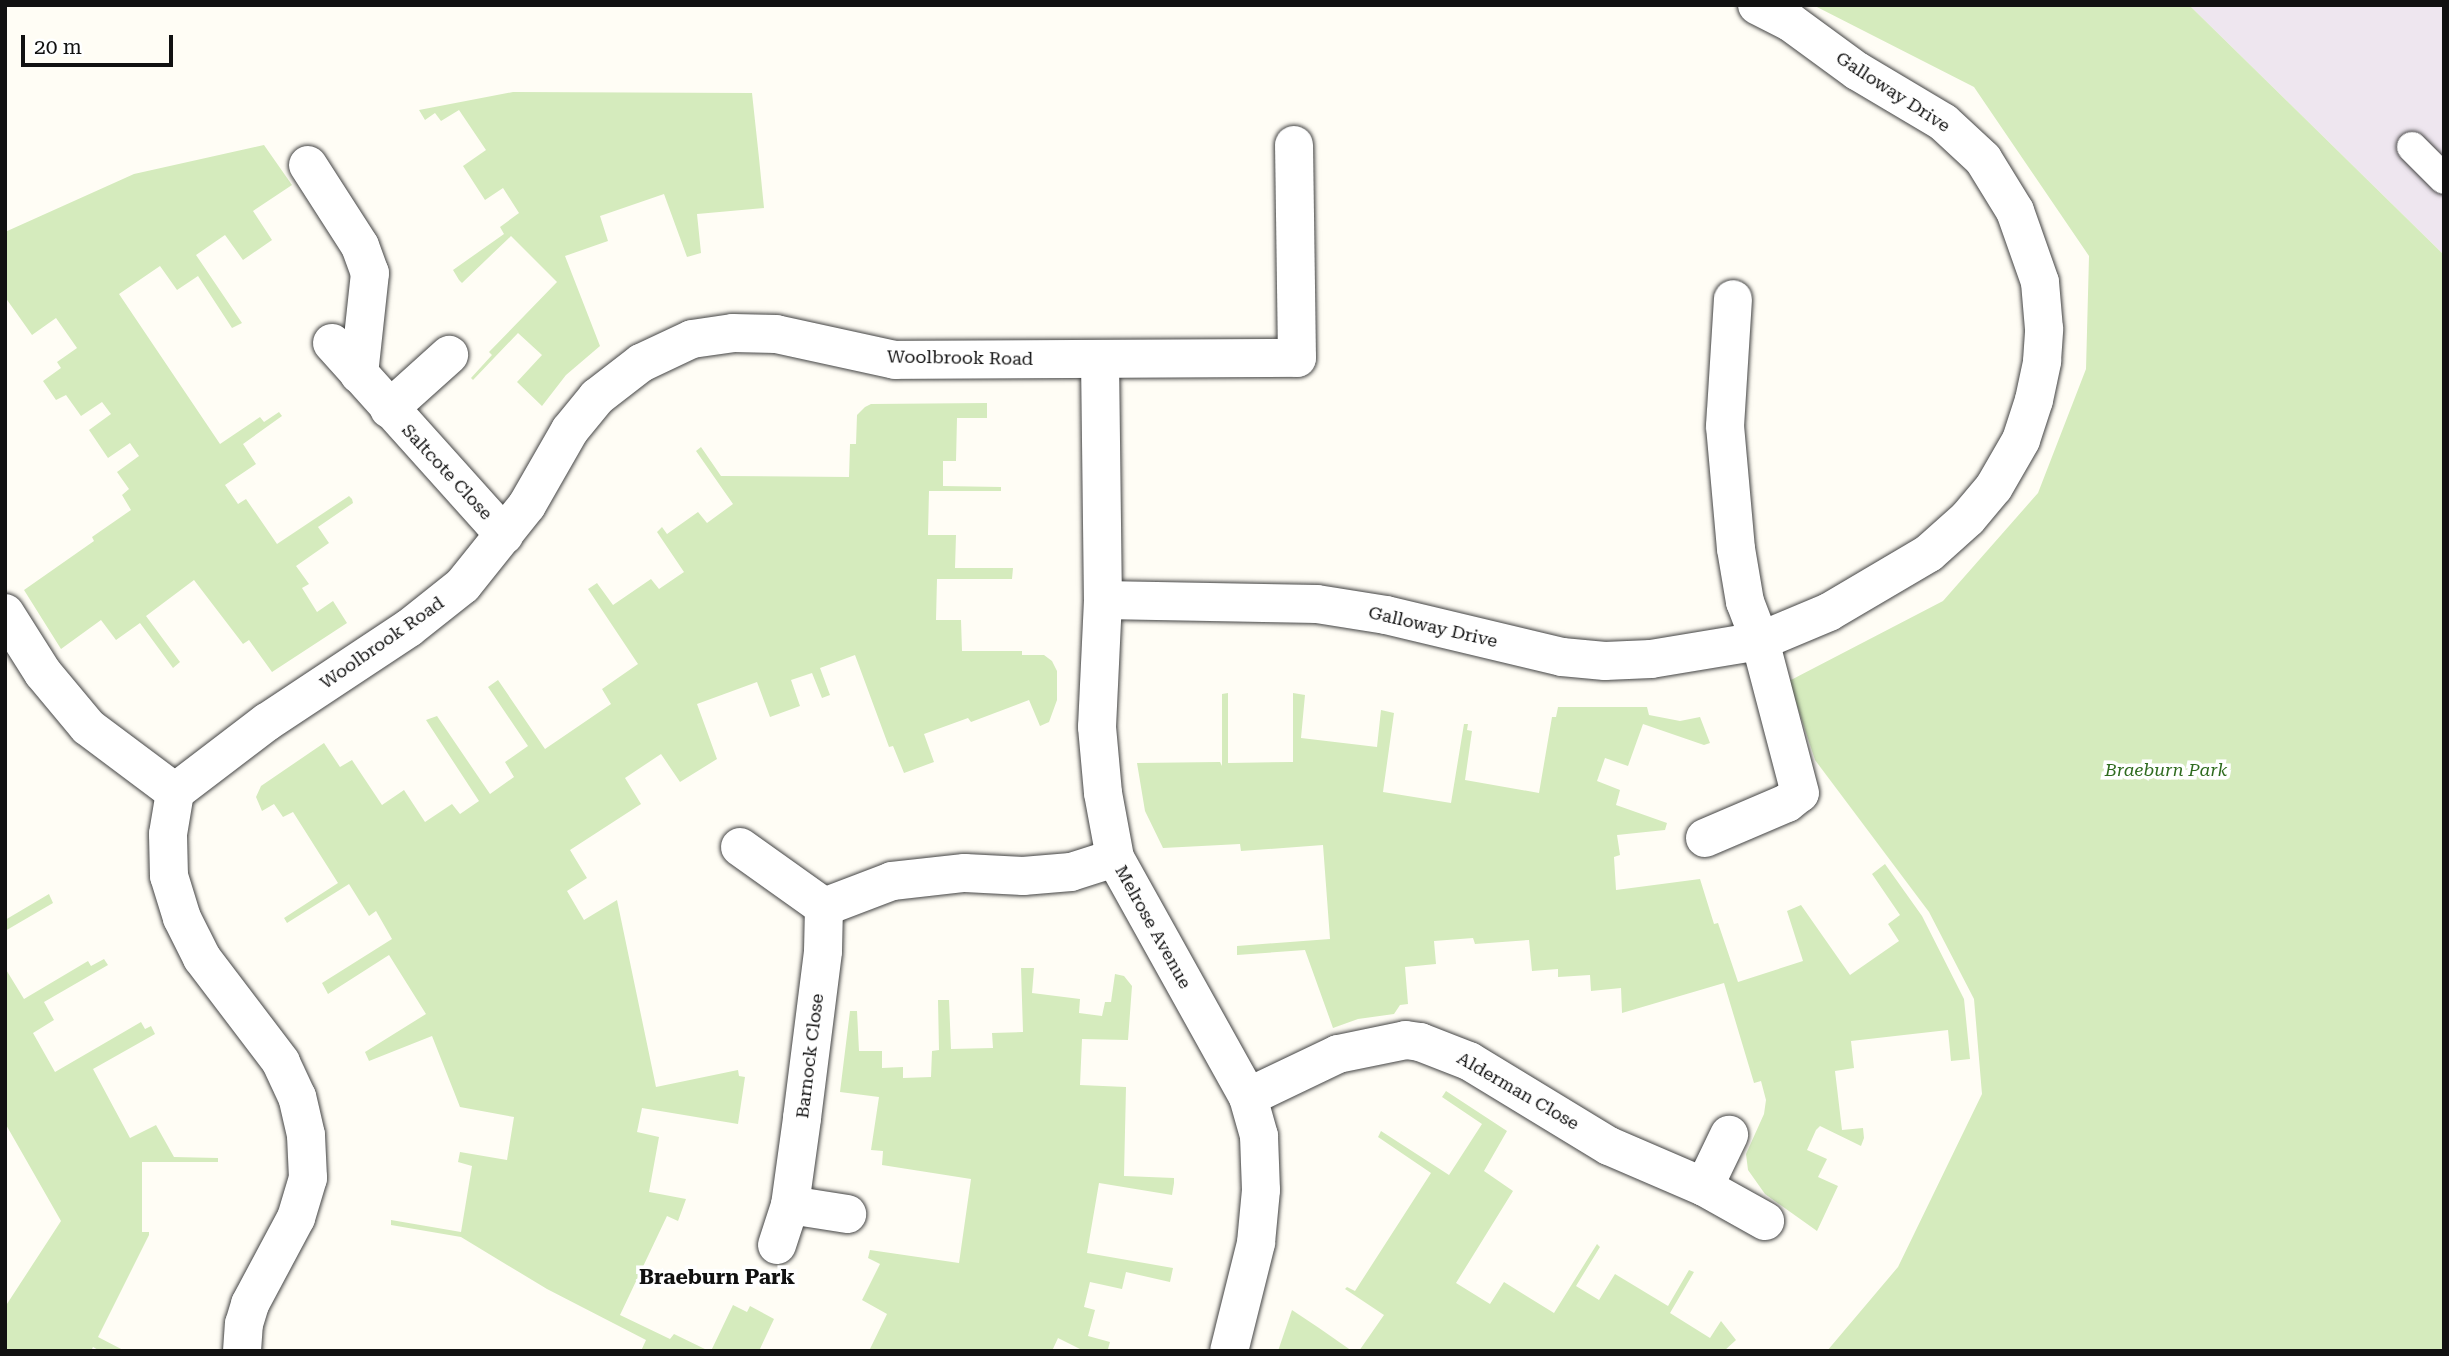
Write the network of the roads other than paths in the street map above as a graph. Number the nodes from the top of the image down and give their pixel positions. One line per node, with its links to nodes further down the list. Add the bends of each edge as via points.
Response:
1 (1757, 5): 15 (street, Galloway Drive, via 1943,122 1983,159 2015,211 2035,263 2044,329 2034,400 2021,440 1994,487 1968,518 1929,552 1879,584 1829,612)
2 (1294, 145): 9 (street, Woolbrook Road, via 1297,358)
3 (2412, 147): 5 (lane)
4 (308, 165): 10 (street, via 360,246 370,273)
5 (2444, 179)
6 (1733, 299): 15 (street, via 1725,426 1741,584)
7 (332, 343): 10 (street, Saltcote Close)
8 (449, 355): 11 (street, Saltcote Close)
9 (1100, 359): 12 (street, Woolbrook Road, via 895,360 776,334 733,332 692,339 640,363 597,397 570,430 527,505); 13 (street, Melrose Avenue)
10 (359, 374): 11 (street, Saltcote Close)
11 (389, 410): 12 (street, Saltcote Close)
12 (504, 535): 16 (street, Woolbrook Road, via 470,577 409,628 267,722)
13 (1103, 600): 15 (street, Galloway Drive, via 1349,607 1587,660 1687,655); 19 (street, Melrose Avenue, via 1097,727)
14 (5, 613): 16 (street, via 43,673 88,727)
15 (1760, 641): 17 (street, via 1800,793)
16 (175, 792): 28 (street, via 168,834 169,876 181,918 202,958 281,1062 297,1097 306,1135 308,1178 296,1217 250,1304)
17 (1705, 838)
18 (740, 847): 20 (street)
19 (1115, 858): 20 (street, via 1071,872 1023,876 965,873 892,881); 21 (street, Melrose Avenue)
20 (824, 906): 24 (street, Barnock Close, via 814,1026)
21 (1248, 1097): 23 (street, Alderman Close, via 1338,1054 1406,1040 1420,1042 1469,1061 1609,1146); 29 (street, Melrose Avenue, via 1259,1136 1261,1190 1256,1243)
22 (1729, 1135): 23 (street)
23 (1704, 1187): 26 (street, Alderman Close)
24 (790, 1205): 25 (street); 27 (street, Barnock Close)
25 (847, 1214)
26 (1765, 1221)
27 (777, 1245)
28 (242, 1351)
29 (1229, 1351)

